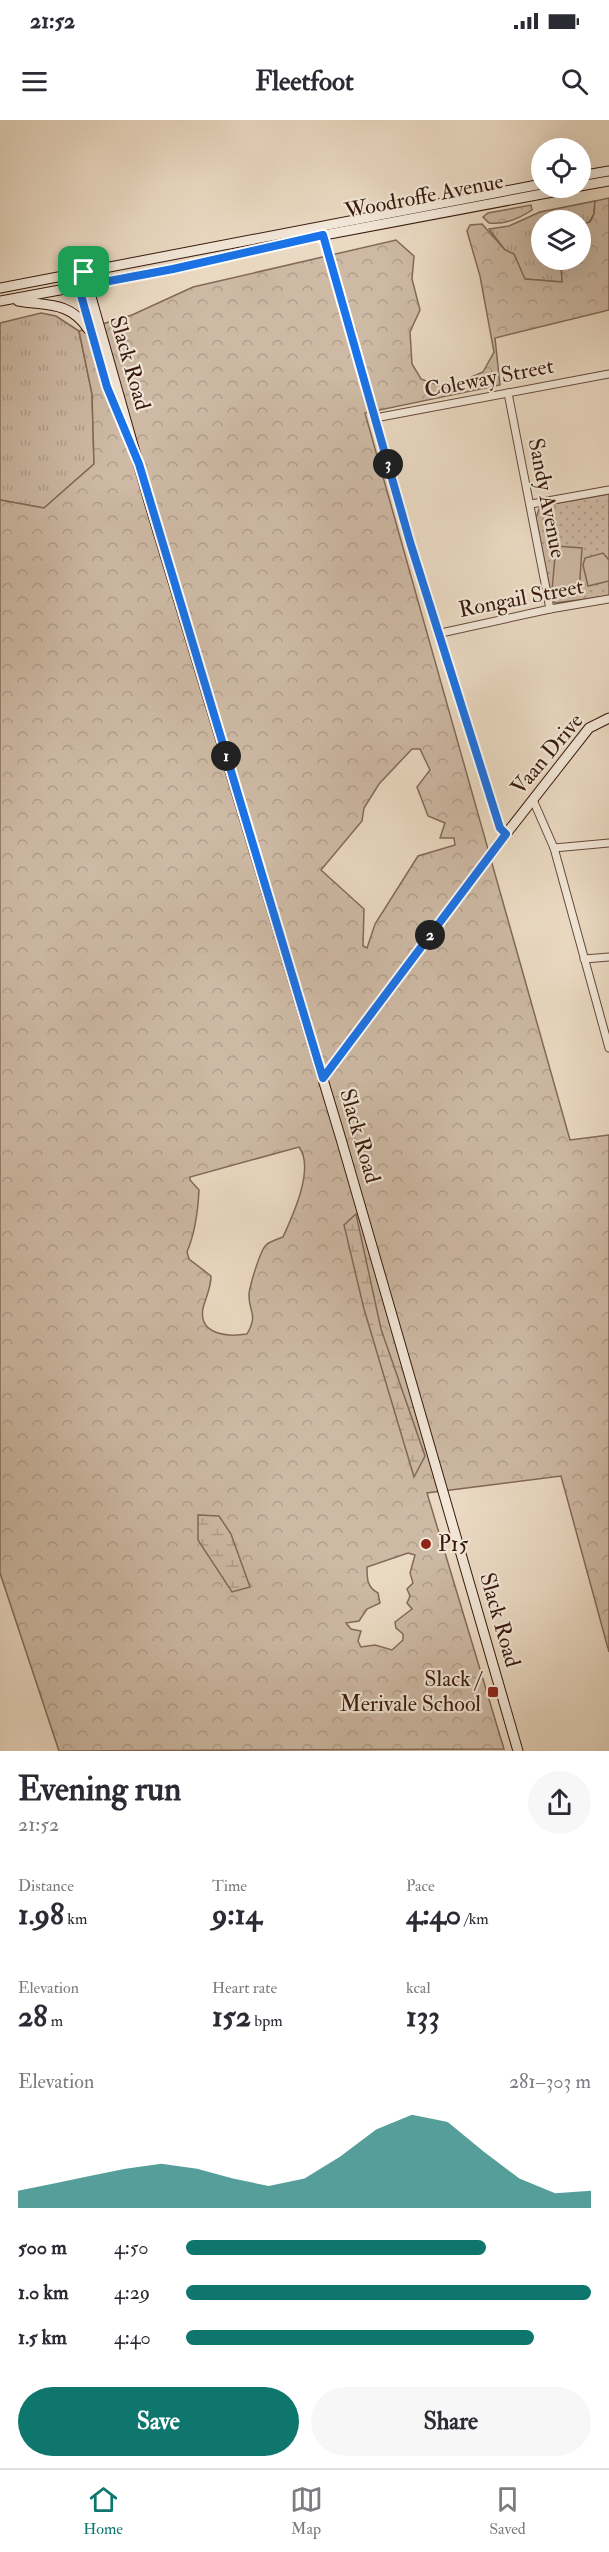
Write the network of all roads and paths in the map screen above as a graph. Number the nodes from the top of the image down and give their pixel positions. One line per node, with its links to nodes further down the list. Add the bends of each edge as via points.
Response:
1 (609, 171): 2 (street)
2 (591, 174)
3 (609, 181): 4 (street)
4 (591, 184)
5 (531, 186): 8 (street, Woodroffe Avenue)
6 (531, 196): 7 (street, Woodroffe Avenue)
7 (323, 235): 9 (street, Woodroffe Avenue); 16 (street)
8 (79, 273): 9 (street, Slack Road); 10 (street, Woodroffe Avenue)
9 (83, 286): 11 (street, Woodroffe Avenue); 13 (street, Slack Road); 17 (street, Slack Road)
10 (0, 288)
11 (13, 299): 12 (street, Woodroffe Avenue); 13 (street, via 63,307 76,315)
12 (0, 301)
13 (92, 336): 17 (street, Slack Road, via 110,394)
14 (609, 374): 15 (street, Coleway Street)
15 (508, 393): 16 (street, Coleway Street); 19 (street, Sandy Avenue)
16 (375, 418): 22 (street)
17 (139, 464): 31 (street, Slack Road)
18 (609, 490): 19 (street)
19 (531, 504): 21 (street, Sandy Avenue)
20 (609, 599): 21 (street, Rongail Street)
21 (550, 609): 22 (street, Rongail Street)
22 (441, 633): 25 (street, via 500,828)
23 (609, 718): 24 (street, Vaan Drive, via 589,728)
24 (533, 800): 25 (street, Vaan Drive); 27 (street)
25 (506, 834): 31 (street, Vaan Drive)
26 (609, 843): 27 (street)
27 (554, 848): 29 (street)
28 (609, 957): 29 (street)
29 (584, 959): 30 (street)
30 (609, 1048)
31 (323, 1078): 32 (street, Slack Road)
32 (518, 1751)

